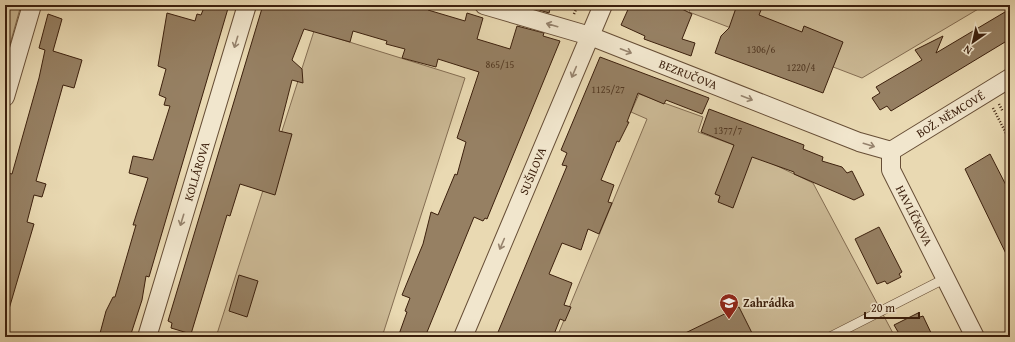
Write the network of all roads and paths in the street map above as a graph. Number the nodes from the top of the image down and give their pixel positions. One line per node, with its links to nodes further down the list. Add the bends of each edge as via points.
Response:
1 (32, 5): 7 (street)
2 (247, 5): 14 (street, KOLLÁROVA, one-way to 14)
3 (484, 5): 5 (street, BEZRUČOVA, one-way to 3)
4 (603, 5): 5 (street, SUŠILOVA)
5 (590, 36): 12 (street, BEZRUČOVA, one-way to 12, via 859,142); 15 (street, SUŠILOVA, one-way to 15)
6 (1010, 78): 12 (street, BOŽ. NĚMCOVÉ)
7 (5, 97)
8 (990, 104): 11 (path)
9 (999, 104): 10 (path)
10 (1003, 112)
11 (1010, 141)
12 (891, 151): 13 (street, HAVLÍČKOVA, via 891,170)
13 (946, 278): 16 (lane); 17 (street, HAVLÍČKOVA)
14 (147, 337)
15 (463, 337)
16 (830, 337)
17 (975, 337)

